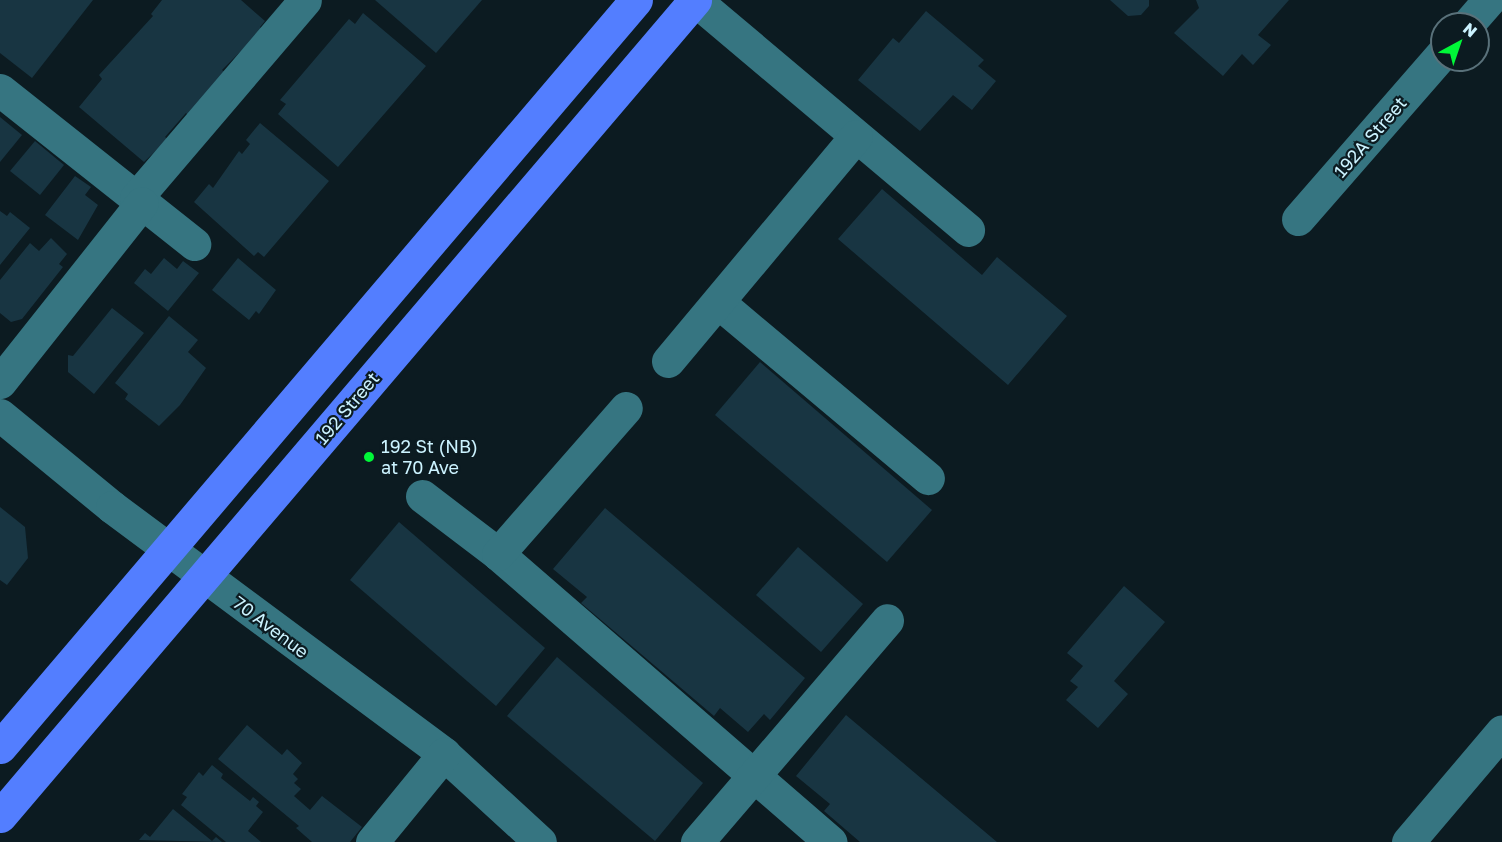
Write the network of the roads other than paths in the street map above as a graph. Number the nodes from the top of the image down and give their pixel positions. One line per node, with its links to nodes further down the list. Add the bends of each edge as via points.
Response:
1 (304, 0): 9 (street)
2 (636, 0): 20 (main road)
3 (695, 0): 8 (street); 22 (main road, 192 Street)
4 (1489, 0): 5 (street)
5 (1478, 12)
6 (1430, 68): 10 (street, 192A Street)
7 (0, 90): 9 (street)
8 (856, 136): 11 (street); 13 (street)
9 (139, 201): 12 (street); 15 (street)
10 (1298, 219)
11 (968, 230)
12 (194, 244)
13 (718, 302): 14 (street); 18 (street)
14 (668, 361)
15 (0, 382)
16 (626, 408): 21 (street)
17 (0, 415): 20 (street, 70 Avenue)
18 (928, 478)
19 (422, 496): 21 (street)
20 (168, 549): 22 (street, 70 Avenue); 25 (main road)
21 (498, 554): 27 (street)
22 (204, 576): 26 (street, 70 Avenue); 28 (main road, 192 Street)
23 (887, 620): 27 (street)
24 (1502, 731): 33 (street)
25 (0, 747)
26 (444, 754): 29 (street); 30 (street, 70 Avenue)
27 (754, 775): 31 (street); 32 (street)
28 (0, 816)
29 (372, 842)
30 (540, 842)
31 (698, 842)
32 (831, 842)
33 (1408, 842)

